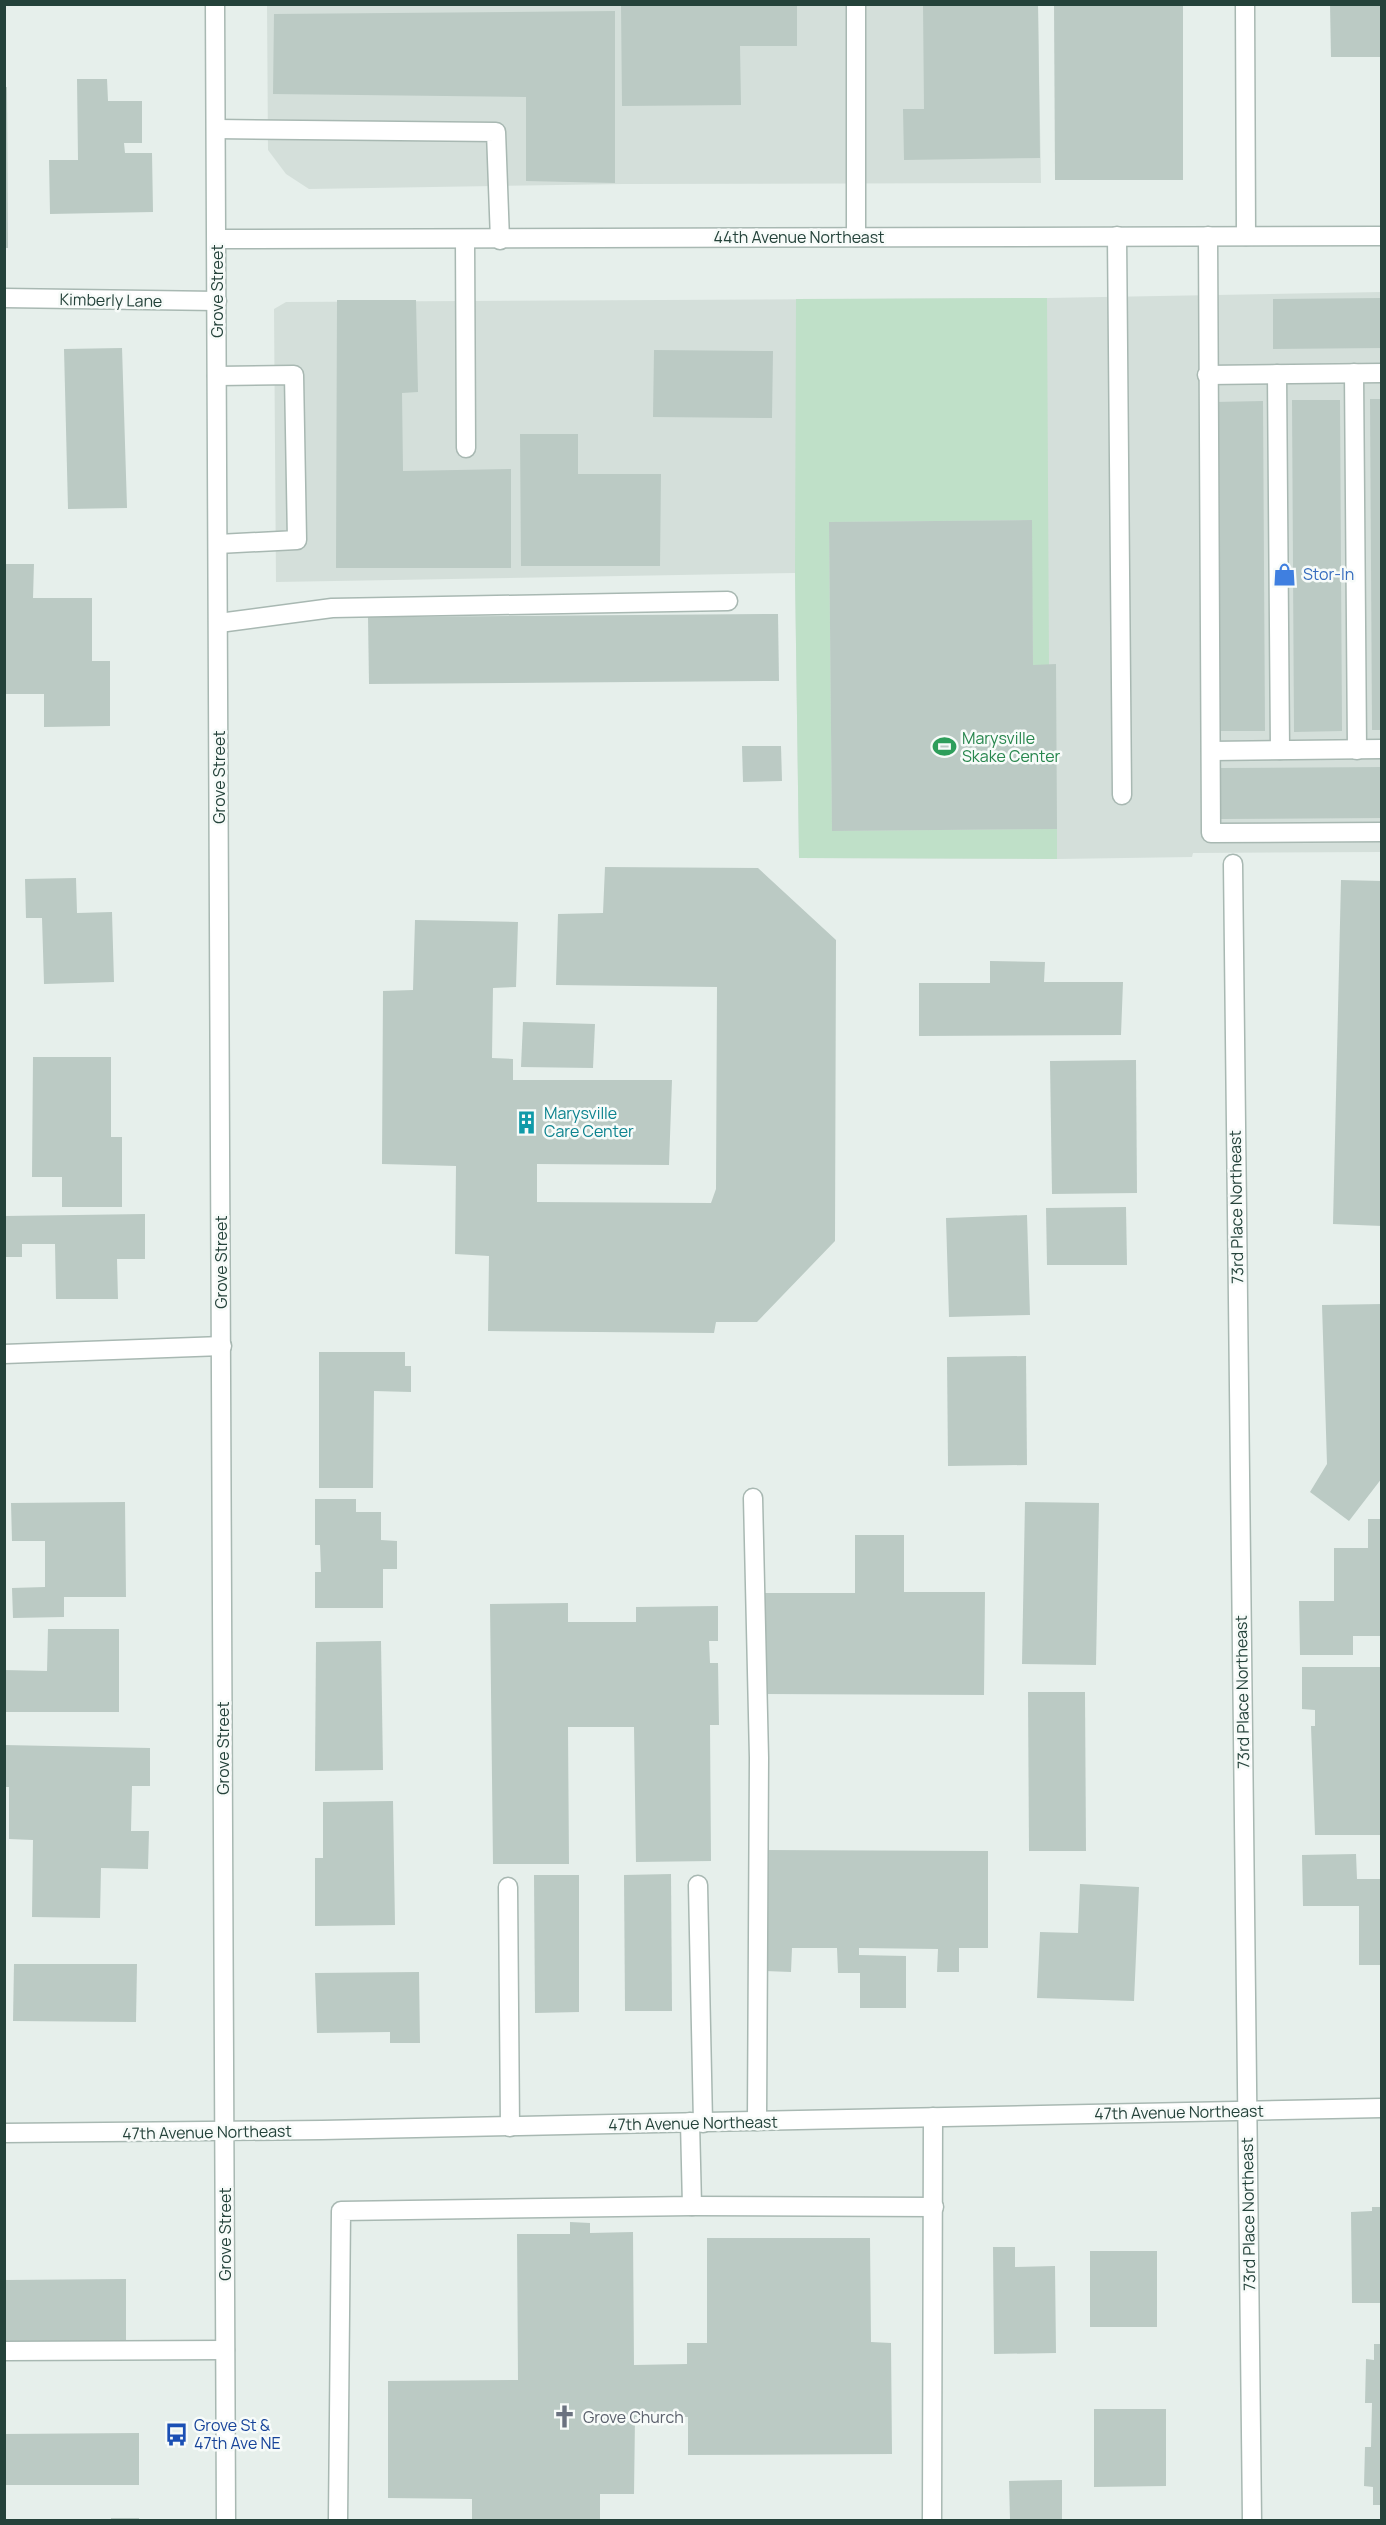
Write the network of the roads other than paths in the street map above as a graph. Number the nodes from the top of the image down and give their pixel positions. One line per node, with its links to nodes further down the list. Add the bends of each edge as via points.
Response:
1 (215, 4): 4 (street, Grove Street)
2 (856, 4): 9 (street)
3 (1245, 4): 7 (street)
4 (216, 129): 10 (street, Grove Street); 12 (street, via 496,132)
5 (1116, 236): 6 (street, 44th Avenue Northeast); 9 (street, 44th Avenue Northeast); 28 (street)
6 (1208, 236): 7 (street, 44th Avenue Northeast); 18 (street)
7 (1246, 236): 8 (street, 44th Avenue Northeast)
8 (1382, 236)
9 (856, 237): 12 (street, 44th Avenue Northeast)
10 (217, 239): 11 (street, 44th Avenue Northeast); 14 (street, Grove Street)
11 (465, 239): 12 (street, 44th Avenue Northeast); 20 (street)
12 (500, 240)
13 (4, 298): 14 (street, Kimberly Lane)
14 (217, 301): 19 (street, Grove Street)
15 (1354, 373): 16 (street); 17 (street); 26 (street)
16 (1382, 373)
17 (1277, 374): 18 (street); 25 (street)
18 (1208, 375): 27 (street)
19 (217, 376): 21 (street, Grove Street); 21 (street, via 294,375 297,540)
20 (466, 448)
21 (218, 544): 23 (street, Grove Street)
22 (728, 601): 23 (street, via 332,608)
23 (219, 623): 31 (street, Grove Street)
24 (1382, 749): 26 (street)
25 (1280, 750): 26 (street); 27 (street)
26 (1357, 750)
27 (1210, 751): 29 (street, via 1211,833)
28 (1122, 795)
29 (1382, 832)
30 (1233, 864): 37 (street, 73rd Place Northeast)
31 (222, 1346): 32 (street); 42 (street, Grove Street)
32 (4, 1354)
33 (753, 1498): 39 (street, via 759,1758)
34 (699, 1885): 40 (street)
35 (508, 1887): 41 (street)
36 (1382, 2108): 37 (street, 47th Avenue Northeast)
37 (1247, 2111): 38 (street, 47th Avenue Northeast); 51 (street, 73rd Place Northeast)
38 (933, 2117): 39 (street, 47th Avenue Northeast); 45 (street)
39 (757, 2121): 40 (street, 47th Avenue Northeast)
40 (696, 2123): 41 (street, 47th Avenue Northeast); 44 (street)
41 (510, 2127): 42 (street, 47th Avenue Northeast)
42 (224, 2132): 43 (street, 47th Avenue Northeast); 46 (street, Grove Street)
43 (4, 2133)
44 (692, 2206): 45 (street); 49 (street, via 341,2211)
45 (934, 2207): 50 (street)
46 (225, 2350): 47 (street); 48 (street, Grove Street)
47 (4, 2351)
48 (226, 2520)
49 (338, 2520)
50 (932, 2520)
51 (1252, 2520)

